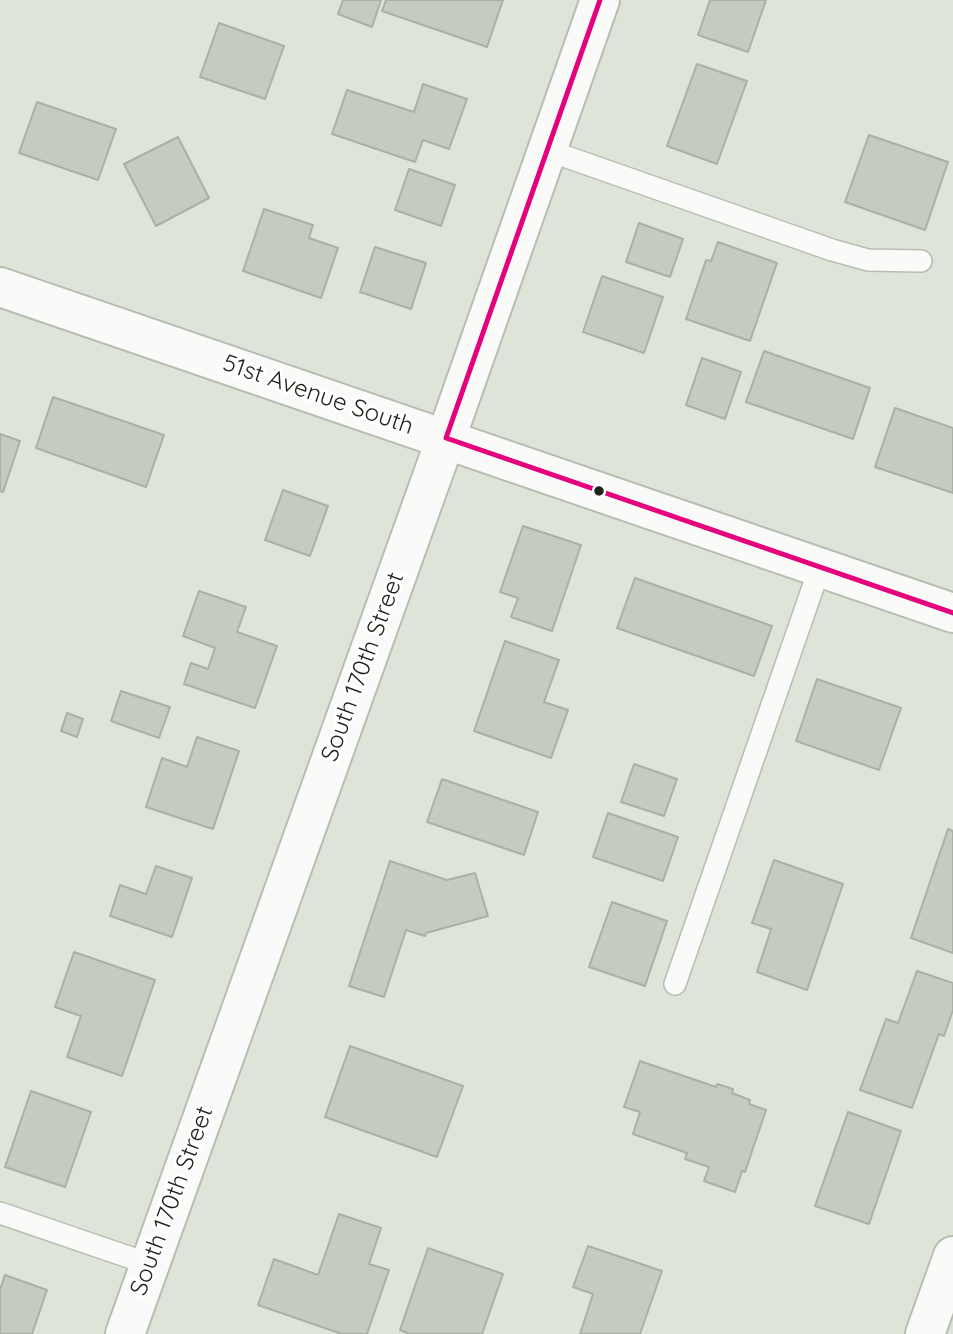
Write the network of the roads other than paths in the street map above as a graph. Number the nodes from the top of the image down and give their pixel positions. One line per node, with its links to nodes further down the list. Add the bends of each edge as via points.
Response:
1 (600, 0): 2 (street, South 170th Street)
2 (547, 150): 3 (lane, via 832,250 868,260); 5 (street, South 170th Street)
3 (921, 261)
4 (0, 287): 5 (street, 51st Avenue South)
5 (446, 438): 6 (street, 51st Avenue South); 11 (street, South 170th Street)
6 (820, 567): 7 (street, 51st Avenue South); 8 (lane)
7 (953, 613)
8 (676, 984)
9 (0, 1213): 11 (lane)
10 (953, 1256): 13 (street)
11 (149, 1264): 12 (street, South 170th Street)
12 (125, 1334)
13 (925, 1334)

